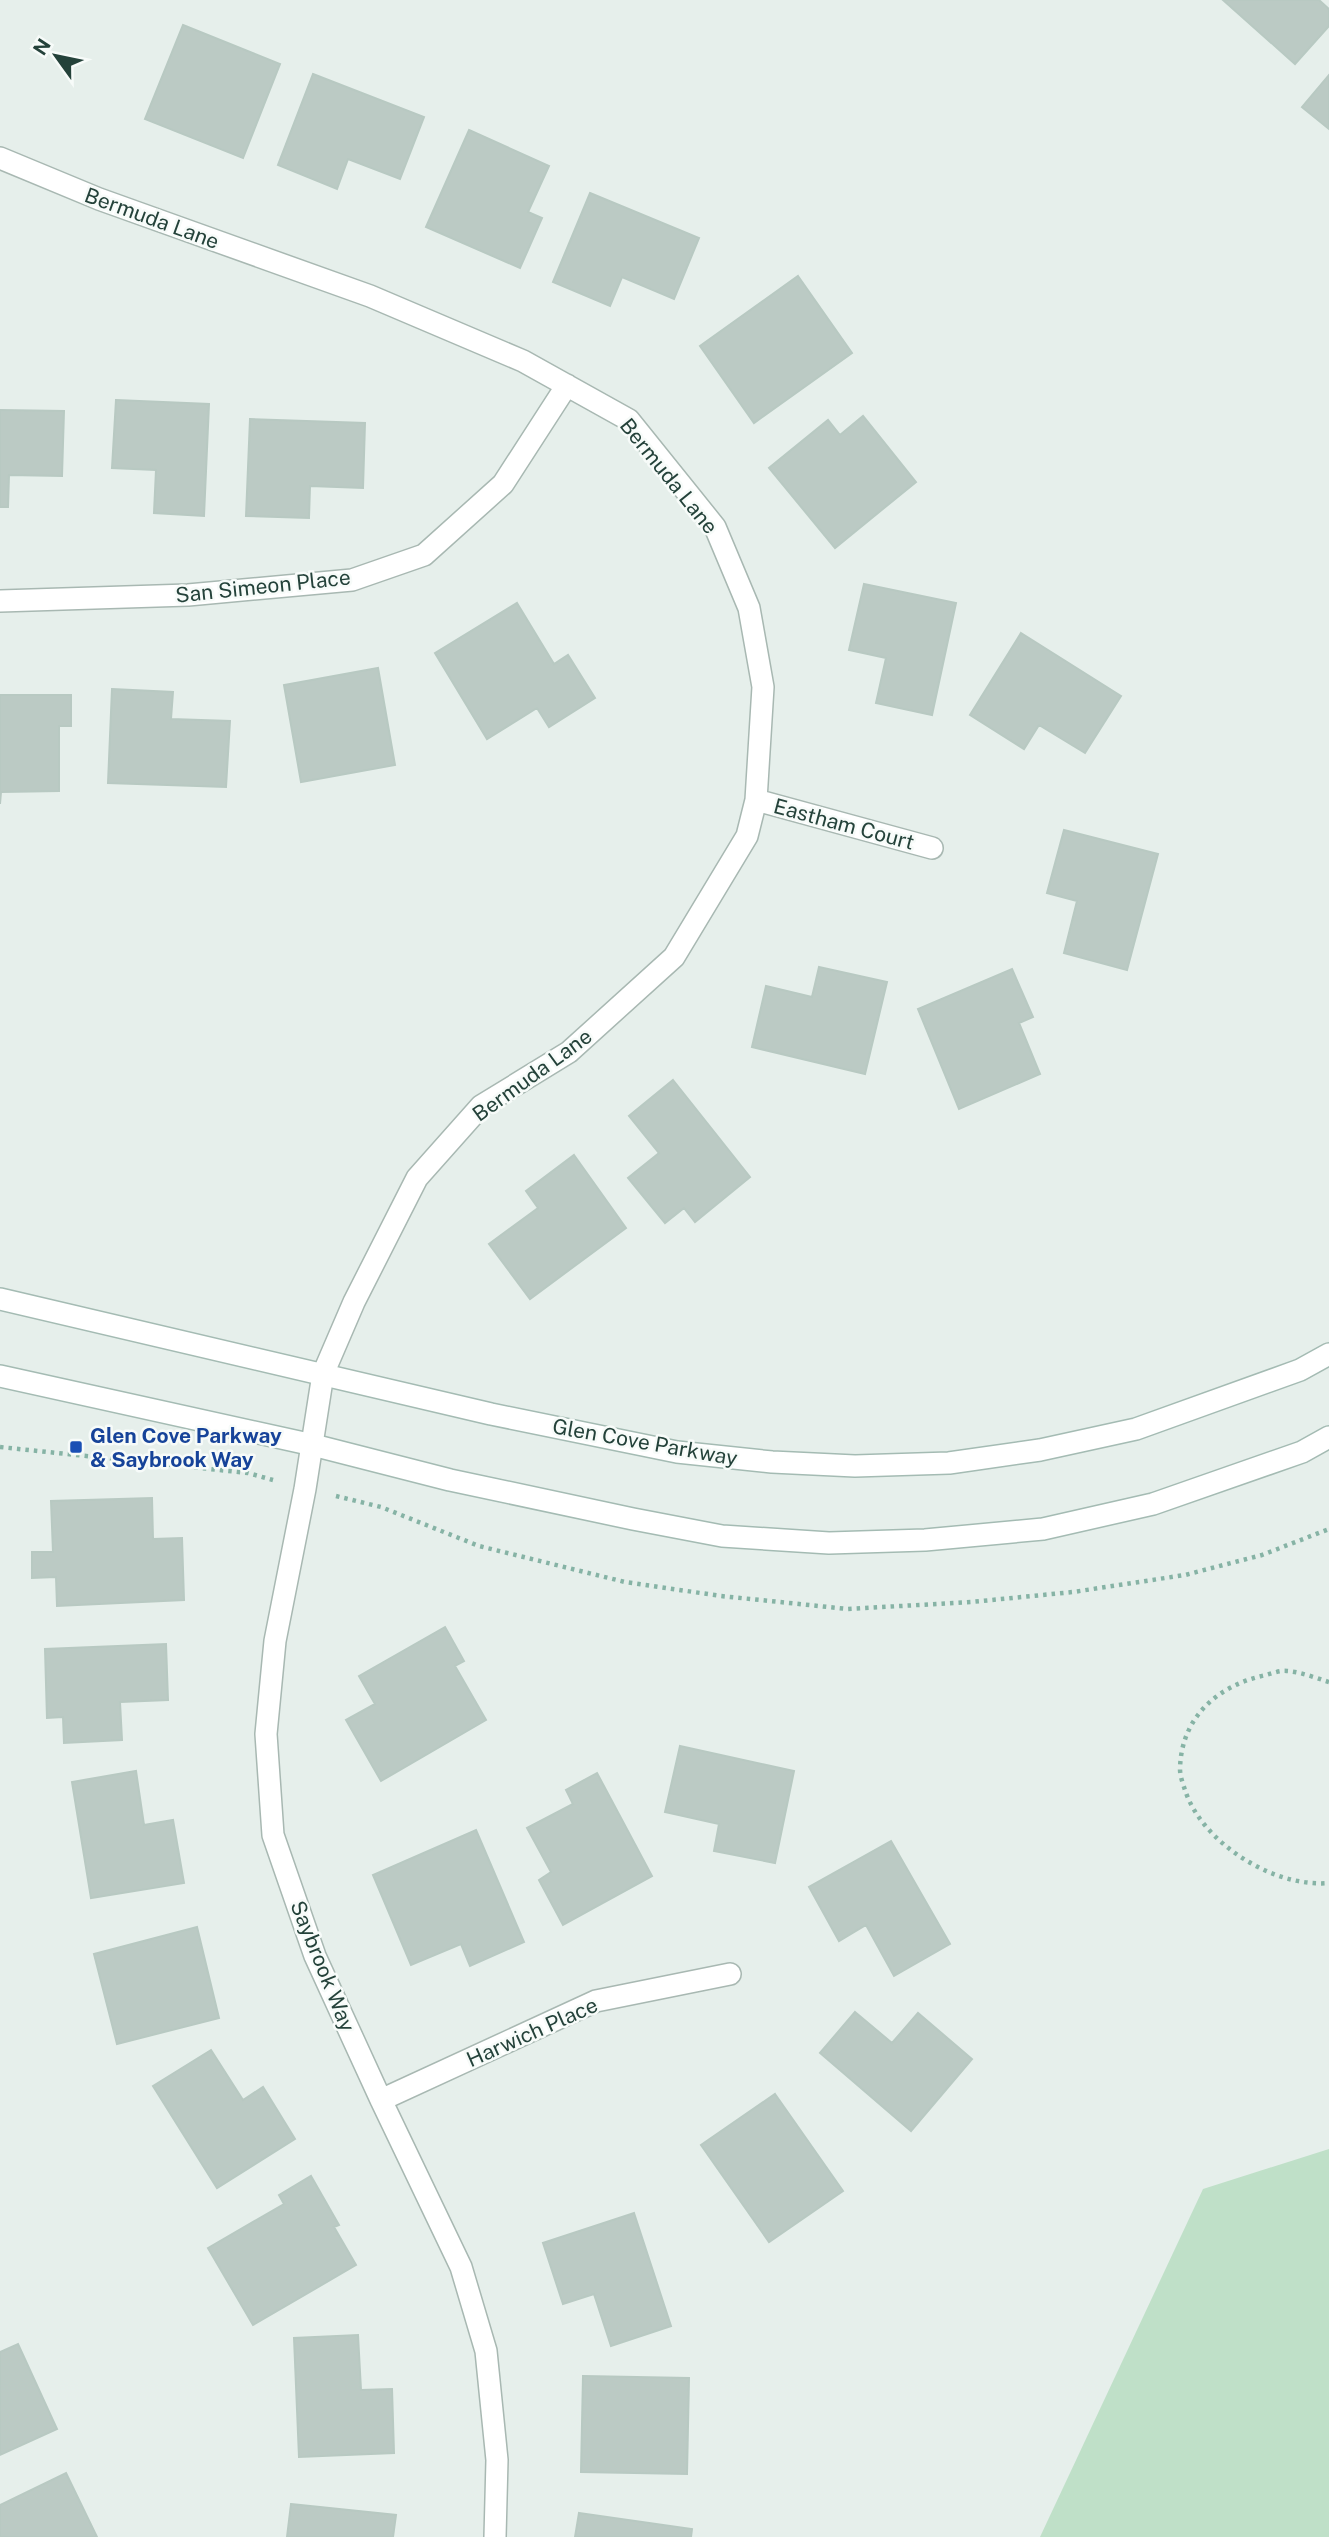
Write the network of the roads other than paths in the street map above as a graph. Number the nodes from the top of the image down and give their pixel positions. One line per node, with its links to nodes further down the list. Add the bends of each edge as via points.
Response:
1 (0, 158): 2 (street, Bermuda Lane, via 99,200 370,296 523,360)
2 (567, 385): 3 (street, San Simeon Place, via 503,484 424,555 352,580 188,595); 4 (street, Bermuda Lane, via 629,420 715,527 749,608 763,687)
3 (0, 601)
4 (756, 800): 5 (street, Eastham Court); 8 (street, Bermuda Lane, via 747,836 674,957 569,1052 481,1106 417,1178)
5 (932, 848)
6 (0, 1299): 8 (street, Glen Cove Parkway)
7 (1329, 1354): 8 (street, Glen Cove Parkway, via 1300,1370 1136,1429 949,1463 855,1466 677,1452)
8 (323, 1374): 11 (street, Saybrook Way)
9 (0, 1376): 11 (street)
10 (1329, 1437): 11 (street, via 1153,1504 1043,1529 829,1543 722,1536 450,1480)
11 (313, 1445): 13 (street, Saybrook Way, via 272,1667 266,1734 273,1835 315,1956)
12 (730, 1974): 13 (street, Harwich Place, via 596,2001)
13 (380, 2100): 14 (street, Saybrook Way, via 461,2267 486,2351 497,2460)
14 (495, 2537)

